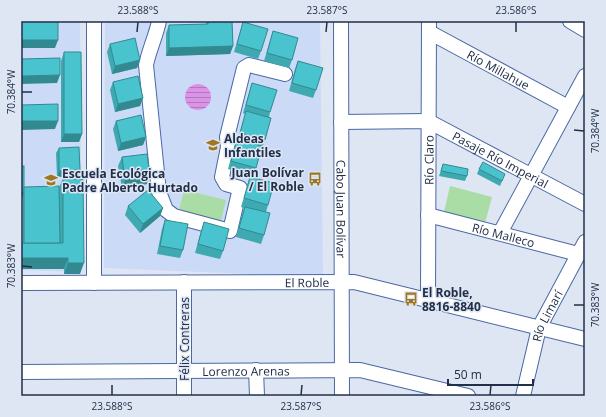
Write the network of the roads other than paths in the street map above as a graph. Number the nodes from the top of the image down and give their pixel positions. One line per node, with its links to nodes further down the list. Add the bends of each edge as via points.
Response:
1 (94, 21): 18 (street)
2 (159, 21): 7 (street, via 146,65 159,192 166,210 174,216 230,232 240,188 226,184 222,177 228,147 227,137 244,68 249,65)
3 (341, 21): 11 (street, Cabo Juan Bolívar)
4 (570, 21): 6 (street)
5 (429, 26): 9 (street, Río Millahue); 10 (street, Río Claro)
6 (585, 30)
7 (285, 74)
8 (585, 76): 9 (street)
9 (568, 107): 12 (street)
10 (428, 121): 11 (street, Pasaje Río Imperial); 12 (street, Pasaje Río Imperial); 14 (street, Río Claro)
11 (342, 122): 17 (street, Cabo Juan Bolívar)
12 (531, 176): 13 (street, Pasaje Río Imperial); 15 (street)
13 (585, 204)
14 (428, 215): 15 (street, Río Malleco); 21 (street, Río Claro)
15 (500, 234): 16 (street, Río Malleco)
16 (582, 248): 22 (street, Río Limarí)
17 (342, 281): 19 (street, El Roble); 21 (street, El Roble); 25 (street, Cabo Juan Bolívar)
18 (94, 282): 19 (street, El Roble); 20 (street, El Roble)
19 (184, 282): 26 (street, Félix Contreras)
20 (21, 283)
21 (428, 300): 22 (street, El Roble)
22 (539, 328): 23 (street, El Roble); 33 (street, Río Limarí)
23 (585, 339)
24 (256, 370): 25 (street, Lorenzo Arenas); 26 (street, Lorenzo Arenas); 30 (street)
25 (342, 370): 28 (street, Lorenzo Arenas, via 360,370); 31 (street, Cabo Juan Bolívar)
26 (184, 371): 27 (street, Lorenzo Arenas); 29 (street, Félix Contreras)
27 (21, 372)
28 (440, 393): 32 (street, Lorenzo Arenas)
29 (184, 396)
30 (257, 396)
31 (342, 396)
32 (468, 396)
33 (523, 396)

